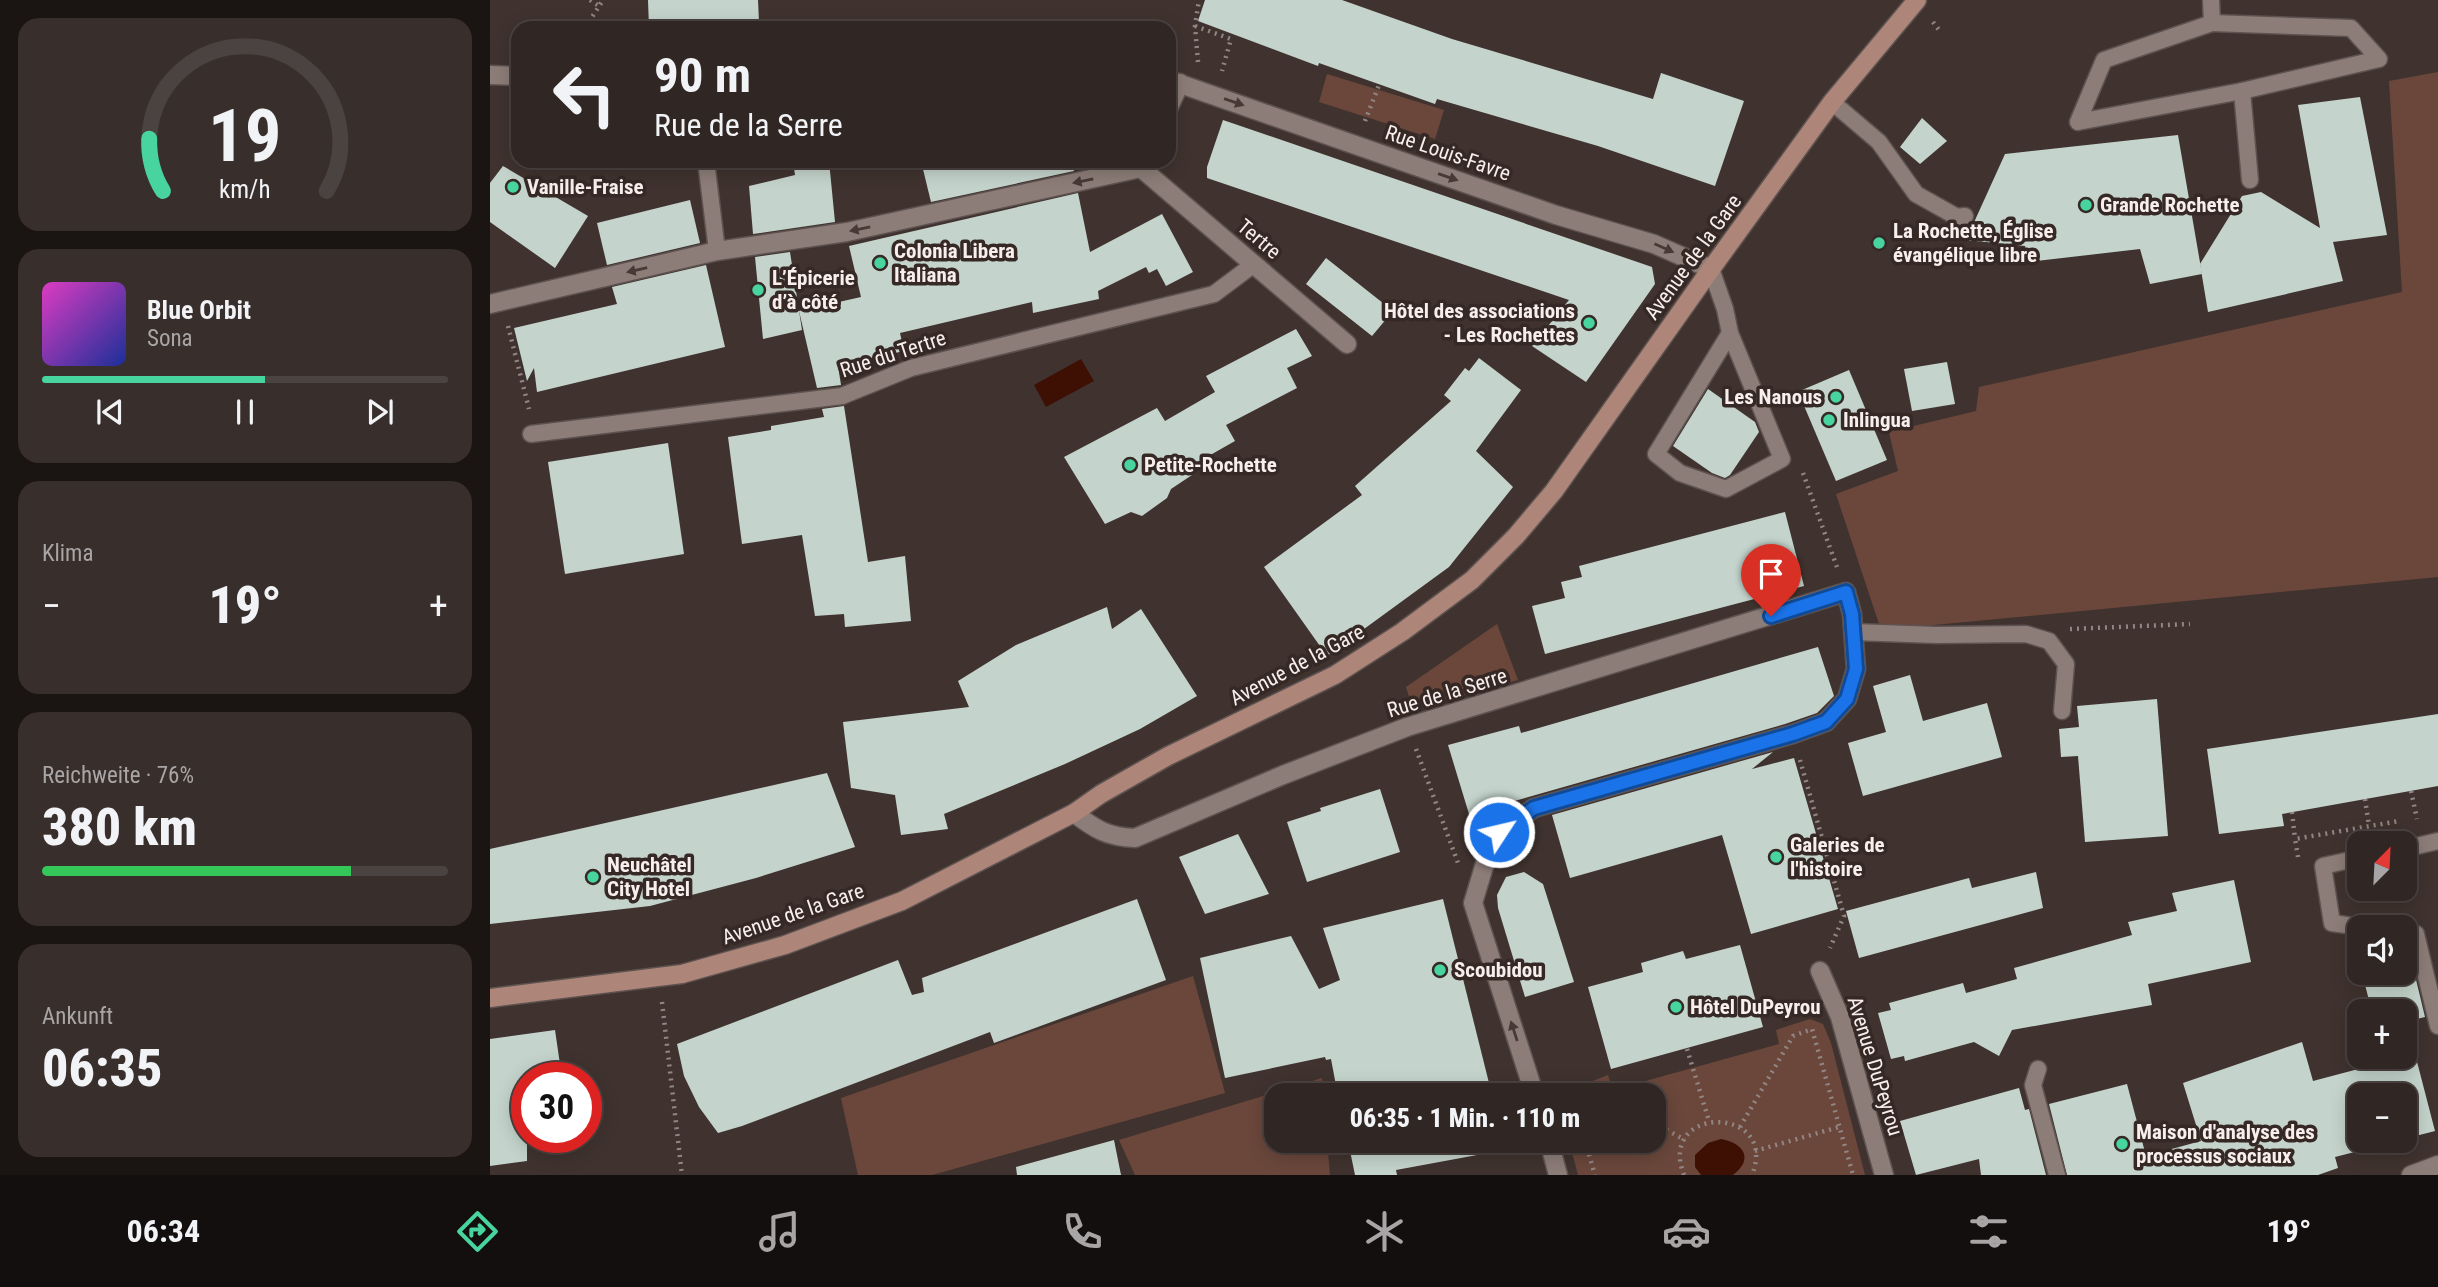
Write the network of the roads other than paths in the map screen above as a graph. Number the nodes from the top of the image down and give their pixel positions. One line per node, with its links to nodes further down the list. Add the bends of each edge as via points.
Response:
1 (1917, 0): 8 (main road, Avenue de la Gare)
2 (2211, 0): 3 (lane)
3 (2212, 23): 7 (lane, via 2351,28 2379,59); 7 (lane, via 2104,60 2078,122)
4 (490, 75): 5 (street)
5 (511, 76)
6 (1176, 82): 16 (street, Rue Louis-Favre, one-way to 16, via 1556,215 1654,244)
7 (2242, 91): 12 (lane)
8 (1832, 102): 13 (lane, via 1879,142 1916,194 1957,217); 16 (main road, Avenue de la Gare)
9 (707, 168): 14 (lane)
10 (1130, 168): 14 (street, one-way to 14, via 847,232)
11 (1146, 168): 15 (street, Tertre)
12 (2250, 180)
13 (1965, 216)
14 (717, 251): 17 (street, one-way to 17)
15 (1254, 264): 19 (street, Tertre); 20 (lane, Rue du Tertre, via 1214,294 911,368 842,396)
16 (1711, 269): 18 (lane); 23 (main road, Avenue de la Gare, via 1554,491 1472,580 1335,675 1168,756)
17 (497, 302)
18 (1730, 333): 18 (lane, via 1782,459 1726,489 1680,473 1656,454)
19 (1347, 344)
20 (531, 434)
21 (1853, 632): 22 (lane, via 2026,634 2049,640 2066,664); 23 (street, Rue de la Serre, via 1846,592 1408,727 1135,838 1095,829); 33 (street, one-way to 21, via 1473,903 1499,832 1534,808 1826,722 1847,699 1856,669)
22 (2062, 711)
23 (1073, 813): 30 (main road, Avenue de la Gare, via 902,901 785,945 682,974)
24 (2438, 841): 25 (lane)
25 (2417, 846)
26 (2347, 861): 27 (lane, via 2323,866 2332,923)
27 (2347, 925)
28 (2417, 938): 31 (lane)
29 (1820, 971): 37 (street, Avenue DuPeyrou, via 1840,1017)
30 (490, 998)
31 (2438, 1026)
32 (2038, 1069): 38 (lane, via 2033,1084)
33 (1531, 1083)
34 (1552, 1153): 36 (street)
35 (2438, 1165): 39 (street)
36 (1558, 1175)
37 (1884, 1175)
38 (2057, 1175)
39 (2411, 1175)

